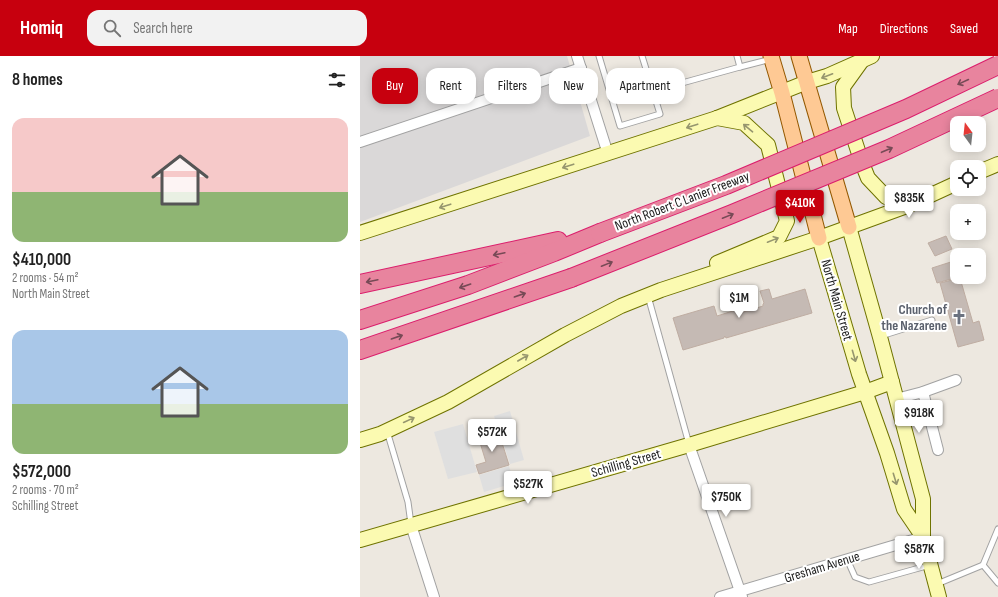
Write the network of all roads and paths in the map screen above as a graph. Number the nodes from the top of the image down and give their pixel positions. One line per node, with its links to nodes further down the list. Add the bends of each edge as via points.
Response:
1 (577, 56): 10 (street)
2 (599, 56): 13 (lane)
3 (642, 56): 11 (lane)
4 (737, 56): 9 (lane)
5 (799, 56): 15 (main road, North Main Street)
6 (771, 57): 9 (lane); 16 (main road, North Main Street)
7 (867, 58): 15 (main road, one-way to 15); 27 (main road, via 843,87 844,108 868,178 886,197)
8 (998, 65): 31 (highway, North Robert C Lanier Freeway, one-way to 31, bridge, via 906,108 733,182 600,233)
9 (740, 67): 14 (lane)
10 (581, 68)
11 (646, 68)
12 (549, 79): 22 (street)
13 (606, 79)
14 (685, 82)
15 (808, 82): 16 (main road); 28 (main road, North Main Street)
16 (782, 93): 21 (main road); 30 (main road, North Main Street)
17 (998, 98): 38 (highway, one-way to 17, bridge, via 571,278 889,149)
18 (592, 104): 23 (street)
19 (613, 104): 20 (lane, via 620,126 660,114)
20 (657, 104)
21 (717, 118): 23 (main road, one-way to 23); 33 (main road, one-way to 21, via 691,274 780,237 788,220 768,145 744,123)
22 (360, 142)
23 (608, 154): 29 (main road, one-way to 29)
24 (998, 164): 25 (main road)
25 (986, 169)
26 (950, 186): 27 (main road)
27 (907, 206): 28 (main road)
28 (849, 227): 30 (main road); 37 (main road, North Main Street)
29 (360, 233)
30 (819, 238): 33 (main road); 41 (main road, North Main Street, one-way to 41)
31 (552, 248): 32 (highway, one-way to 32); 35 (highway, one-way to 35, via 468,285)
32 (360, 284)
33 (661, 290): 34 (main road)
34 (648, 296): 44 (main road, one-way to 34, via 448,402 564,334 621,306); 46 (lane)
35 (360, 320)
36 (932, 320): 37 (lane)
37 (880, 337): 40 (main road, North Main Street)
38 (360, 350)
39 (956, 380): 42 (street)
40 (892, 382): 41 (main road, Schilling Street); 43 (main road, North Main Street)
41 (865, 392): 46 (main road, Schilling Street); 50 (main road, North Main Street, one-way to 50, via 904,509)
42 (923, 392): 43 (street); 47 (street)
43 (896, 399): 50 (main road, North Main Street, via 923,499)
44 (387, 430): 45 (main road); 48 (lane, via 408,502)
45 (360, 440)
46 (689, 445): 48 (main road, Schilling Street); 57 (street)
47 (938, 450)
48 (411, 525): 51 (main road, Schilling Street); 58 (street)
49 (998, 529): 54 (lane)
50 (923, 537): 52 (street, Gresham Avenue); 53 (main road, North Main Street)
51 (360, 540)
52 (847, 559): 53 (lane, via 855,578 869,582); 57 (street, Gresham Avenue)
53 (931, 565): 56 (main road, North Main Street)
54 (983, 565): 55 (lane); 56 (lane)
55 (998, 583)
56 (938, 591)
57 (741, 594): 59 (street, Gresham Avenue)
58 (434, 597)
59 (720, 597)

